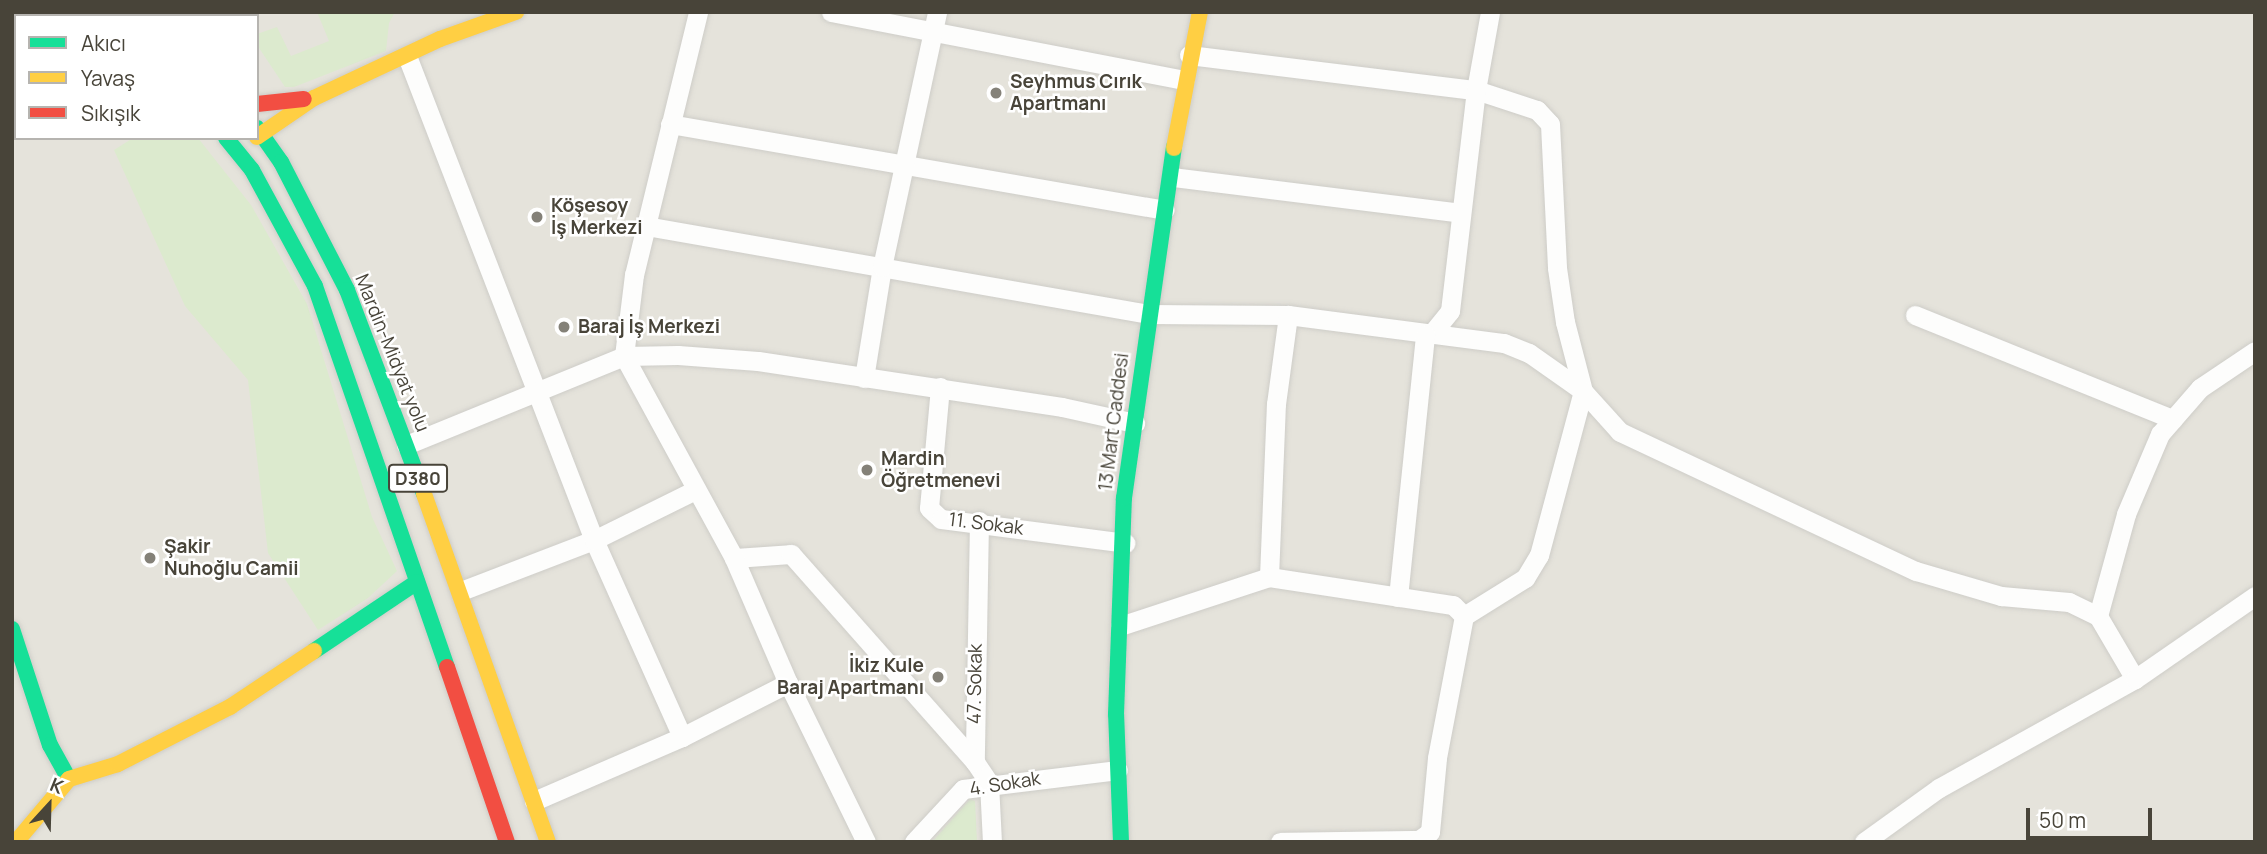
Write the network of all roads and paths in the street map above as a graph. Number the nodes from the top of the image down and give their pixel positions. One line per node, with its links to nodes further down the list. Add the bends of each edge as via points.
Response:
1 (516, 12): 9 (main road)
2 (698, 12): 14 (street)
3 (831, 12): 7 (street)
4 (937, 12): 7 (street)
5 (1200, 12): 8 (main road, 13 Mart Caddesi)
6 (1490, 12): 11 (street)
7 (932, 33): 10 (street); 18 (street)
8 (1189, 55): 10 (main road, 13 Mart Caddesi); 11 (street)
9 (407, 56): 12 (main road); 34 (street)
10 (1185, 80): 19 (main road, 13 Mart Caddesi)
11 (1476, 90): 22 (street); 33 (street, via 1537,110 1550,124 1557,268)
12 (314, 98): 13 (main road); 15 (main road); 21 (main road, via 289,137)
13 (259, 104)
14 (670, 124): 18 (street); 23 (street)
15 (259, 133)
16 (259, 136): 21 (main road, Mardin-Midyat yolu / D380, via 281,162)
17 (230, 144): 44 (main road, D380, via 252,170 315,286)
18 (907, 165): 20 (street); 24 (street)
19 (1172, 177): 20 (main road, 13 Mart Caddesi); 22 (street)
20 (1165, 210): 25 (main road, 13 Mart Caddesi)
21 (304, 212): 37 (main road, Mardin-Midyat yolu / D380, via 347,290)
22 (1460, 213): 28 (street, via 1450,311)
23 (646, 226): 24 (street); 30 (street)
24 (882, 267): 25 (street); 31 (street)
25 (1148, 314): 26 (street); 36 (main road, 13 Mart Caddesi)
26 (1288, 315): 28 (street); 43 (street, via 1276,404)
27 (1915, 315): 35 (street)
28 (1429, 333): 33 (street, via 1504,343 1529,353); 47 (street)
29 (2255, 351): 35 (street, via 2200,388)
30 (624, 356): 31 (street, via 758,361); 34 (street); 38 (street)
31 (864, 378): 32 (street)
32 (940, 387): 36 (street); 39 (street, 11. Sokak, via 929,508 941,519)
33 (1583, 391): 48 (street, via 1539,555 1525,578); 49 (street, via 1620,432 1916,571 2001,596 2069,603)
34 (537, 392): 37 (street); 40 (street)
35 (2173, 419): 49 (street, via 2160,434 2126,514)
36 (1135, 423): 41 (main road, 13 Mart Caddesi, via 1124,498)
37 (406, 445): 45 (main road, Mardin-Midyat yolu / D380)
38 (695, 490): 40 (street); 42 (street)
39 (979, 521): 41 (street, 11. Sokak); 55 (street, 47. Sokak)
40 (594, 540): 45 (street); 54 (street)
41 (1125, 543): 50 (main road, 13 Mart Caddesi)
42 (734, 558): 53 (street); 55 (street, via 791,554)
43 (1269, 577): 47 (street); 50 (street)
44 (417, 582): 57 (main road, via 230,707 118,764); 61 (main road, D380)
45 (461, 591): 59 (main road, Mardin-Midyat yolu / D380)
46 (2255, 596): 52 (street)
47 (1398, 597): 48 (street, via 1453,605)
48 (1464, 615): 67 (street, via 1437,758 1430,832 1419,840)
49 (2098, 616): 52 (street)
50 (1121, 626): 56 (main road, 13 Mart Caddesi)
51 (12, 629): 57 (main road, via 50,745)
52 (2135, 679): 68 (street, via 1939,788)
53 (788, 683): 54 (street); 63 (street)
54 (682, 737): 59 (street)
55 (975, 762): 58 (street)
56 (1118, 770): 58 (street, 4. Sokak); 66 (main road, 13 Mart Caddesi)
57 (69, 779): 60 (main road)
58 (989, 783): 64 (street, 4. Sokak, via 963,789); 65 (street)
59 (534, 802): 62 (main road, Mardin-Midyat yolu / D380)
60 (16, 842)
61 (507, 842)
62 (548, 842)
63 (866, 842)
64 (915, 842)
65 (992, 842)
66 (1121, 842)
67 (1280, 842)
68 (1864, 842)

